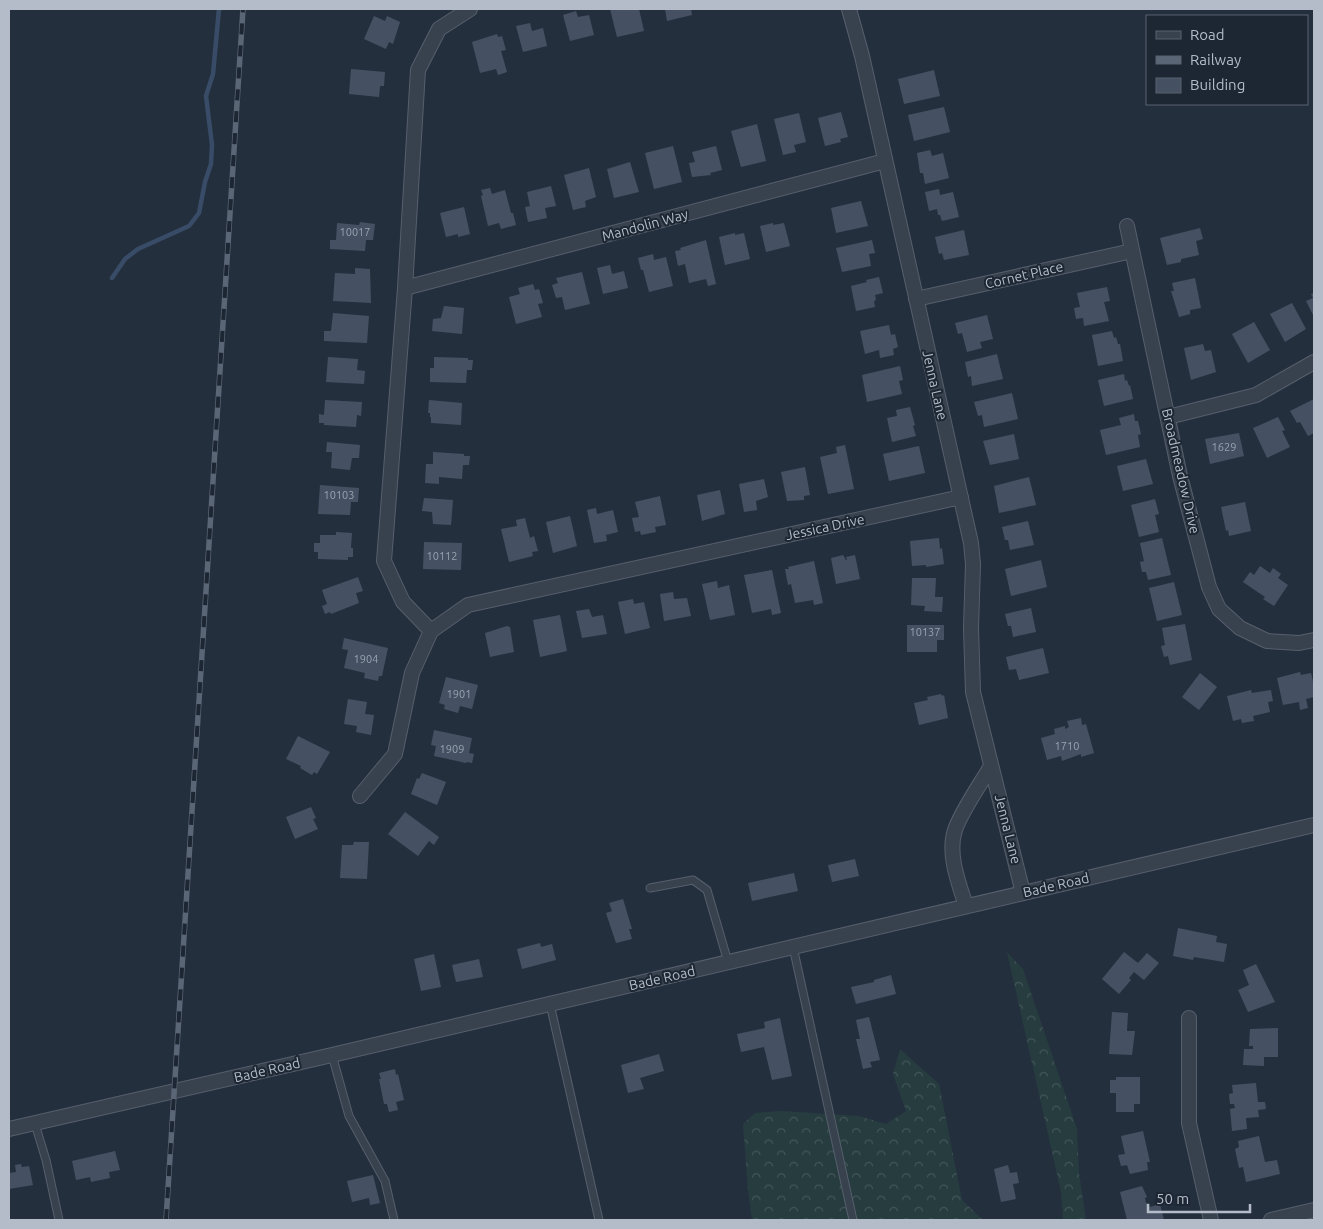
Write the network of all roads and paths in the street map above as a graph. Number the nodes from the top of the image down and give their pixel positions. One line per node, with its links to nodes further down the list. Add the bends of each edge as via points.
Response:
1 (470, 9): 6 (street, via 439,29 418,70)
2 (849, 9): 3 (street, Jenna Lane)
3 (885, 161): 6 (street, Mandolin Way); 7 (street, Jenna Lane)
4 (1127, 226): 5 (street, Broadmeadow Drive)
5 (1132, 251): 7 (street, Cornet Place); 9 (street, Broadmeadow Drive)
6 (405, 288): 11 (street, via 384,561 403,602)
7 (916, 299): 10 (street, Jenna Lane)
8 (1314, 362): 9 (street, via 1256,395)
9 (1168, 417): 12 (street, Broadmeadow Drive, via 1209,588 1219,609 1240,628 1267,641 1299,643)
10 (960, 497): 11 (street, Jessica Drive, via 468,605); 13 (street, Jenna Lane, via 973,564 973,692)
11 (431, 631): 14 (street, via 412,673 395,754)
12 (1314, 640)
13 (991, 766): 17 (street, Jenna Lane); 18 (street, Jenna Lane, via 954,831 952,852)
14 (360, 796)
15 (1314, 825): 17 (street, Bade Road)
16 (650, 888): 20 (lane, via 693,880 707,890)
17 (1023, 893): 18 (street, Bade Road)
18 (966, 906): 19 (street, Bade Road)
19 (793, 947): 20 (street, Bade Road); 30 (lane)
20 (728, 962): 21 (street, Bade Road)
21 (550, 1004): 23 (street, Bade Road); 29 (lane)
22 (1189, 1018): 31 (street, via 1189,1123)
23 (332, 1055): 24 (street, Bade Road); 28 (lane, via 349,1116 385,1180)
24 (36, 1124): 25 (street, Bade Road); 27 (lane)
25 (9, 1129)
26 (1314, 1210): 32 (street)
27 (59, 1220)
28 (394, 1220)
29 (599, 1220)
30 (854, 1220)
31 (1211, 1220)
32 (1271, 1220)

